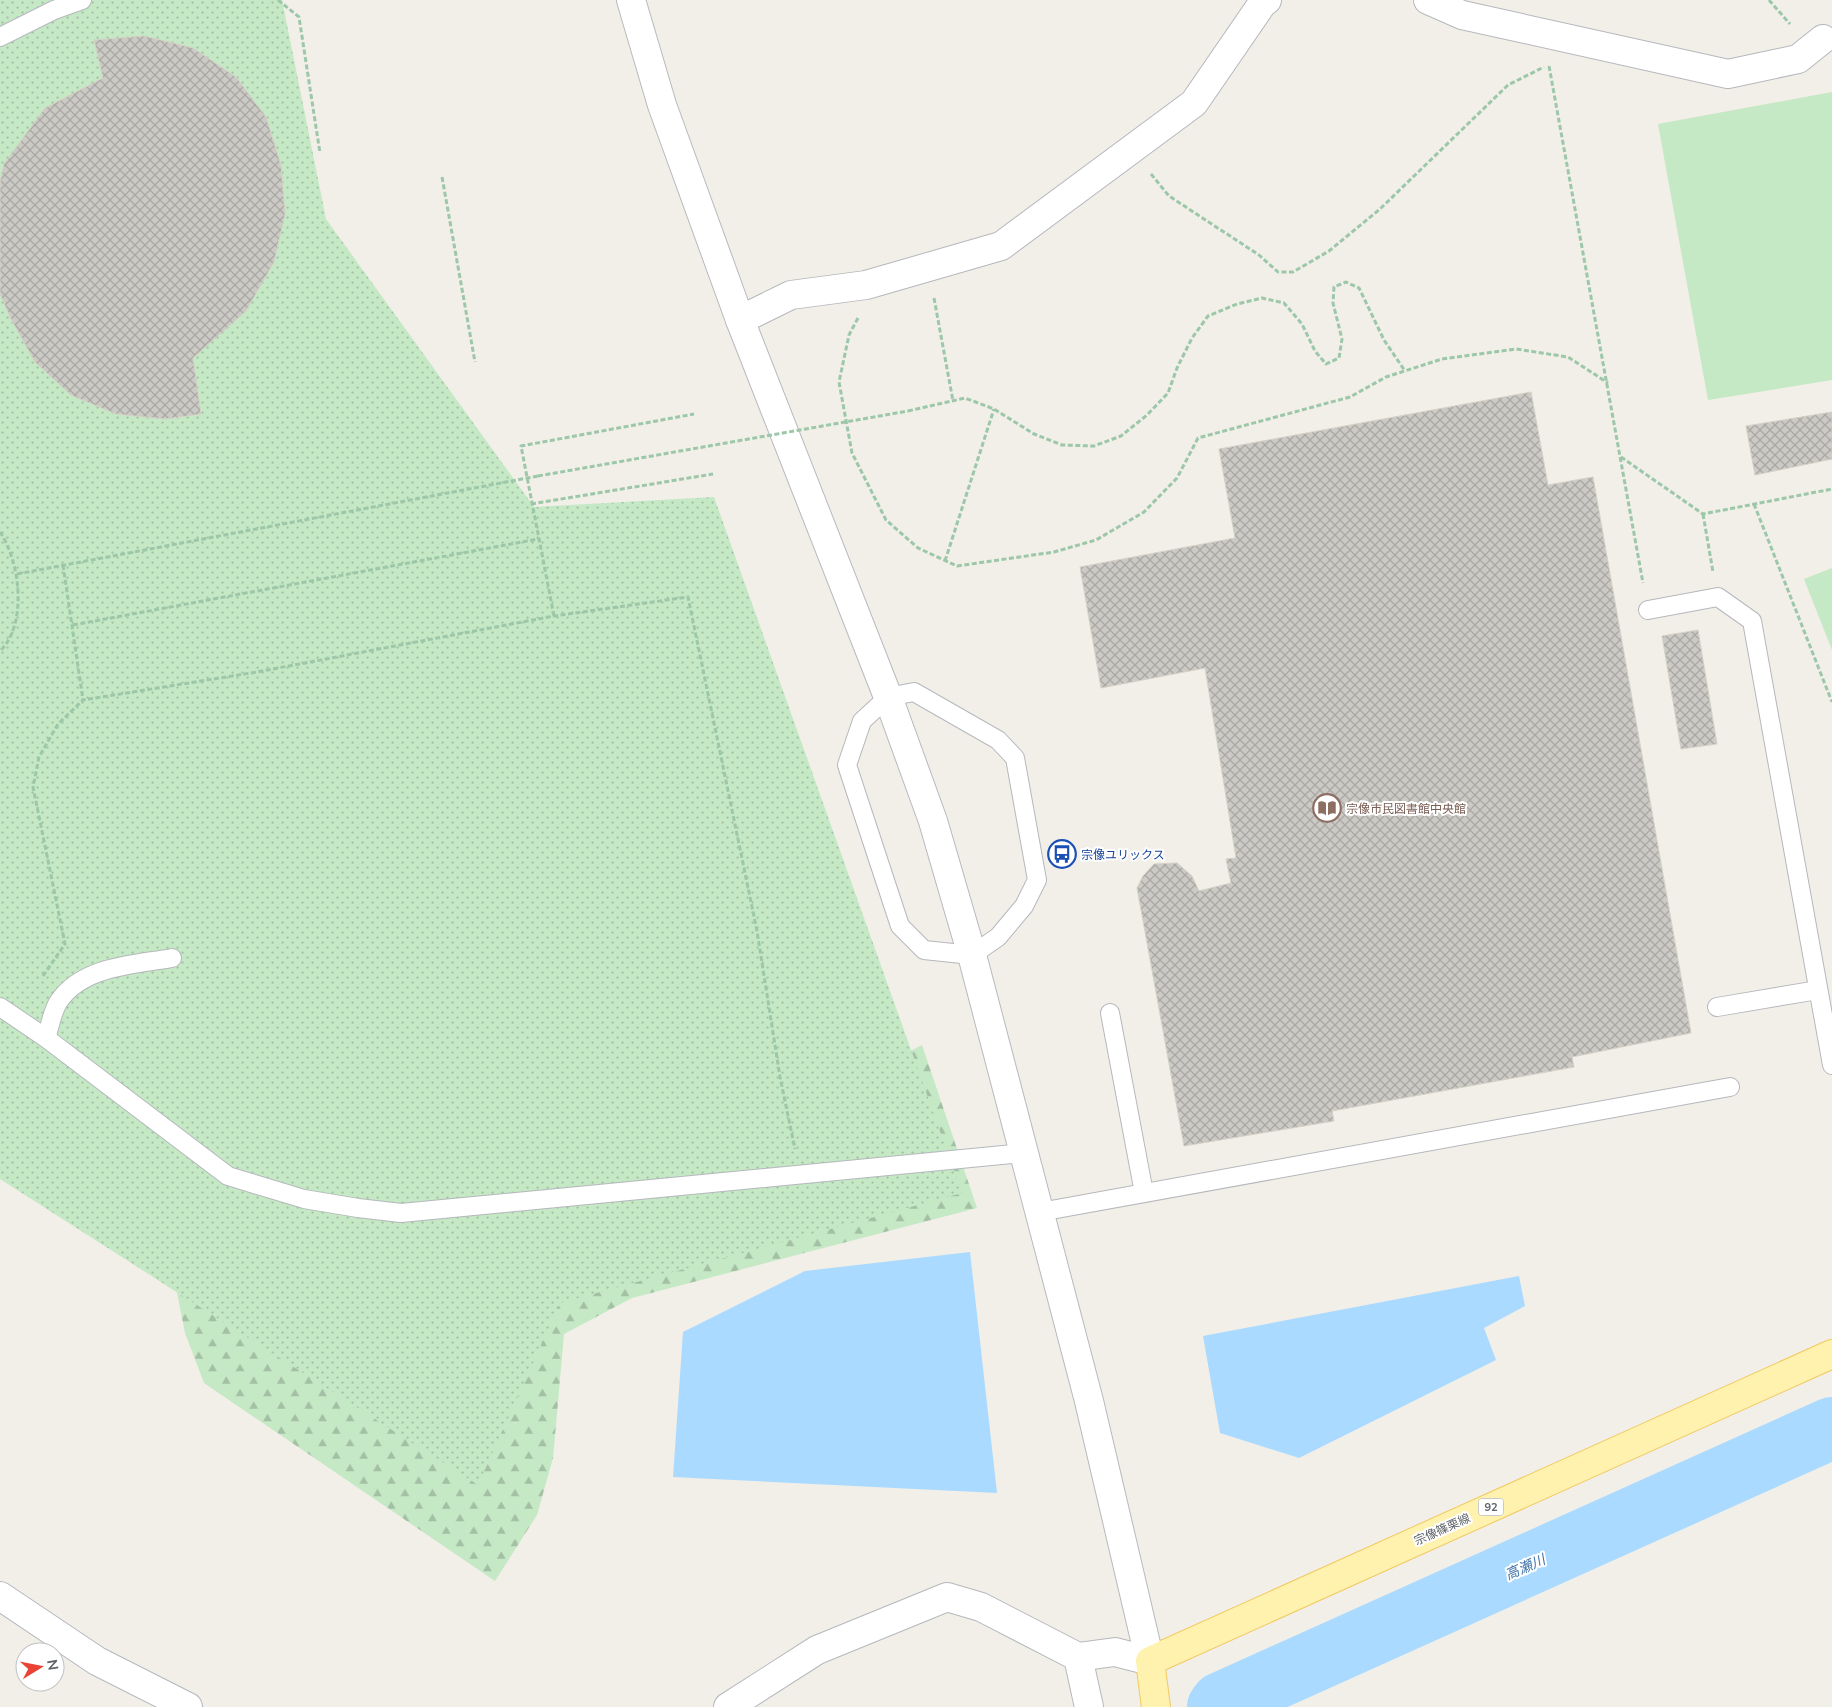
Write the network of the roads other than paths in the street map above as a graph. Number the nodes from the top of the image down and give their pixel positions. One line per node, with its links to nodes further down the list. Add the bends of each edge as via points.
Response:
1 (82, 0): 5 (lane)
2 (631, 0): 7 (street, via 662,105)
3 (1267, 0): 7 (street, via 1194,103 1001,246 878,282 791,296)
4 (1428, 0): 6 (street, via 1462,15 1728,74 1798,59)
5 (0, 37)
6 (1823, 38)
7 (740, 320): 9 (street)
8 (1648, 610): 12 (lane, via 1718,597 1752,621)
9 (888, 696): 10 (street, via 933,821); 10 (lane, via 862,720 847,765 900,926 924,950); 10 (lane, via 914,692 998,740 1014,758 1037,880 1024,906 998,937)
10 (972, 955): 19 (street)
11 (172, 958): 16 (lane, via 100,972 78,981 58,1002)
12 (1818, 990): 14 (lane); 17 (lane)
13 (0, 1006): 16 (lane)
14 (1717, 1007)
15 (1110, 1013): 20 (lane)
16 (46, 1038): 19 (lane, via 228,1176 304,1199 358,1208 401,1213)
17 (1832, 1065)
18 (1730, 1087): 20 (lane)
19 (1024, 1153): 21 (street)
20 (1144, 1193): 21 (lane)
21 (1040, 1212): 25 (street, via 1089,1401)
22 (1832, 1354): 25 (main road, 宗像篠栗線 / 92)
23 (0, 1596): 26 (street, via 97,1662)
24 (1078, 1657): 25 (street, via 1114,1652); 27 (street, via 981,1607 947,1597 817,1650); 28 (street)
25 (1150, 1661): 29 (main road)
26 (188, 1707)
27 (728, 1707)
28 (1089, 1707)
29 (1156, 1707)

